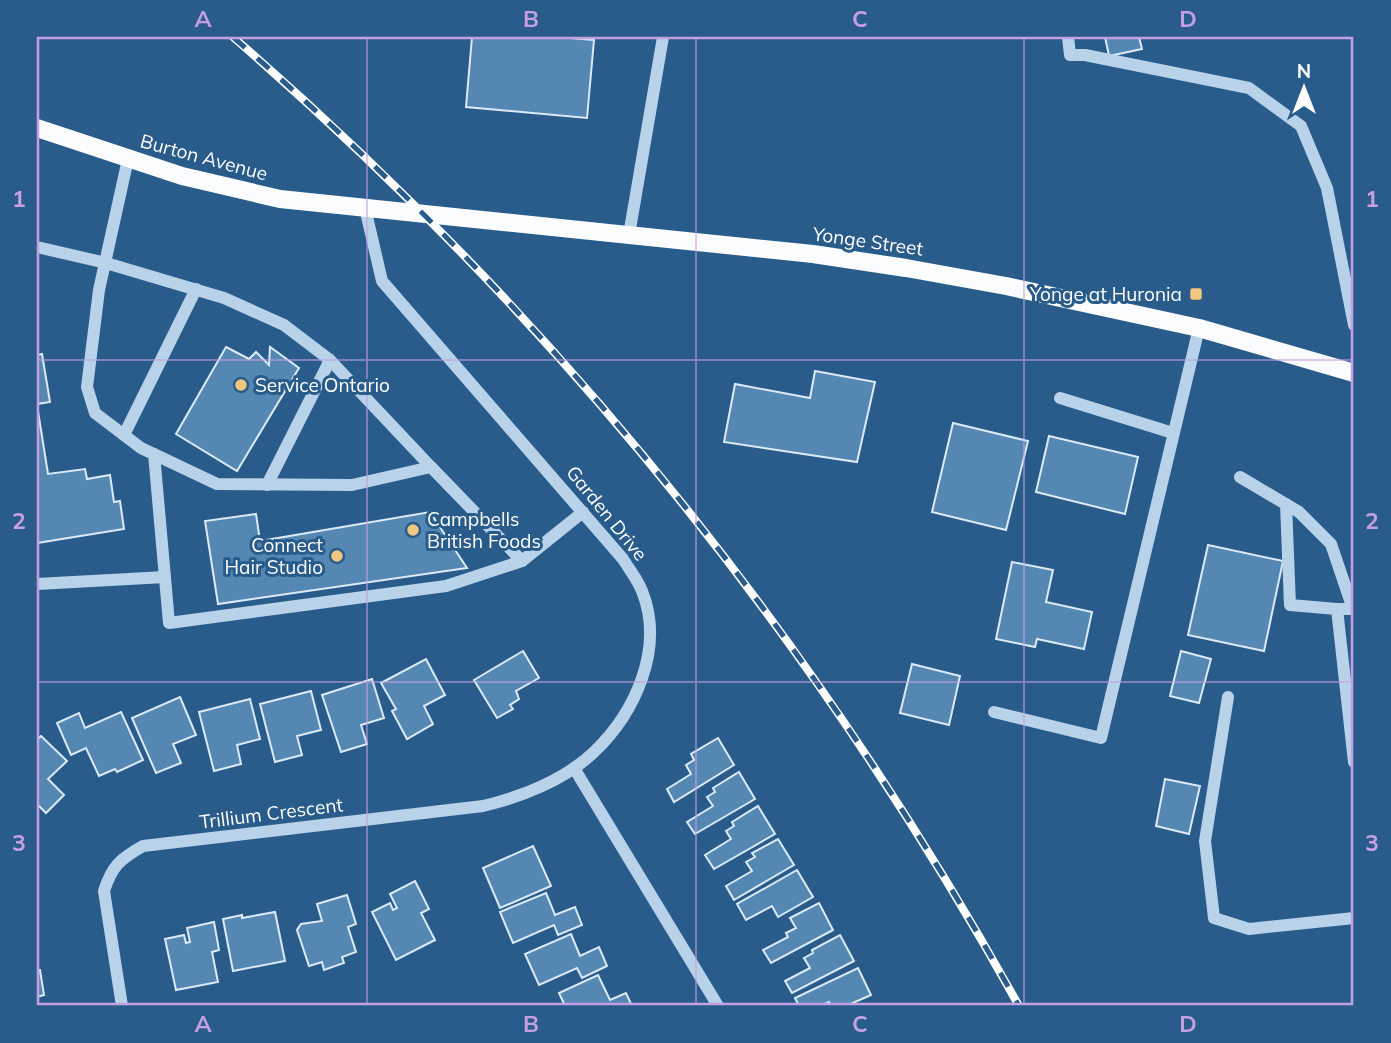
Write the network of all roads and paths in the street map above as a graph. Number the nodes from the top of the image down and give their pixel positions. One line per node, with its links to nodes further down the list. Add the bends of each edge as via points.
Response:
1 (663, 37): 6 (street)
2 (1068, 37): 10 (street, via 1070,55 1249,88 1301,126 1327,188)
3 (37, 128): 4 (main road, Burton Avenue)
4 (128, 159): 5 (main road, Burton Avenue, via 280,199); 8 (street)
5 (365, 208): 6 (main road, Yonge Street); 22 (street, Garden Drive, via 382,281)
6 (629, 234): 11 (main road, Yonge Street, via 906,268)
7 (37, 247): 8 (street)
8 (106, 263): 9 (street); 16 (street, via 87,387 95,413)
9 (196, 289): 12 (street, via 284,325); 16 (street)
10 (1354, 325)
11 (1199, 328): 13 (main road, Yonge Street); 15 (street)
12 (330, 360): 18 (street); 20 (street)
13 (1354, 373)
14 (1060, 398): 15 (street)
15 (1173, 433): 29 (street, via 1101,738)
16 (124, 435): 17 (street)
17 (154, 454): 20 (street, via 217,484); 24 (street)
18 (431, 467): 20 (street, via 352,485); 23 (street)
19 (1240, 477): 21 (street)
20 (267, 485)
21 (1286, 504): 26 (street, via 1290,605); 27 (street, via 1331,544)
22 (583, 512): 23 (street); 31 (street, Garden Drive, via 623,559 642,591 651,625 649,655 630,705 612,732)
23 (522, 561): 24 (street, via 446,586 169,623)
24 (165, 577): 25 (street)
25 (37, 584)
26 (1337, 609): 27 (street); 30 (street)
27 (1353, 609)
28 (1228, 697): 32 (street, via 1205,841 1214,918 1249,929)
29 (994, 712)
30 (1354, 762)
31 (574, 768): 33 (street, Trillium Crescent, via 535,789 483,806 143,846 121,858 104,891); 34 (street)
32 (1354, 918)
33 (122, 1006)
34 (718, 1006)

